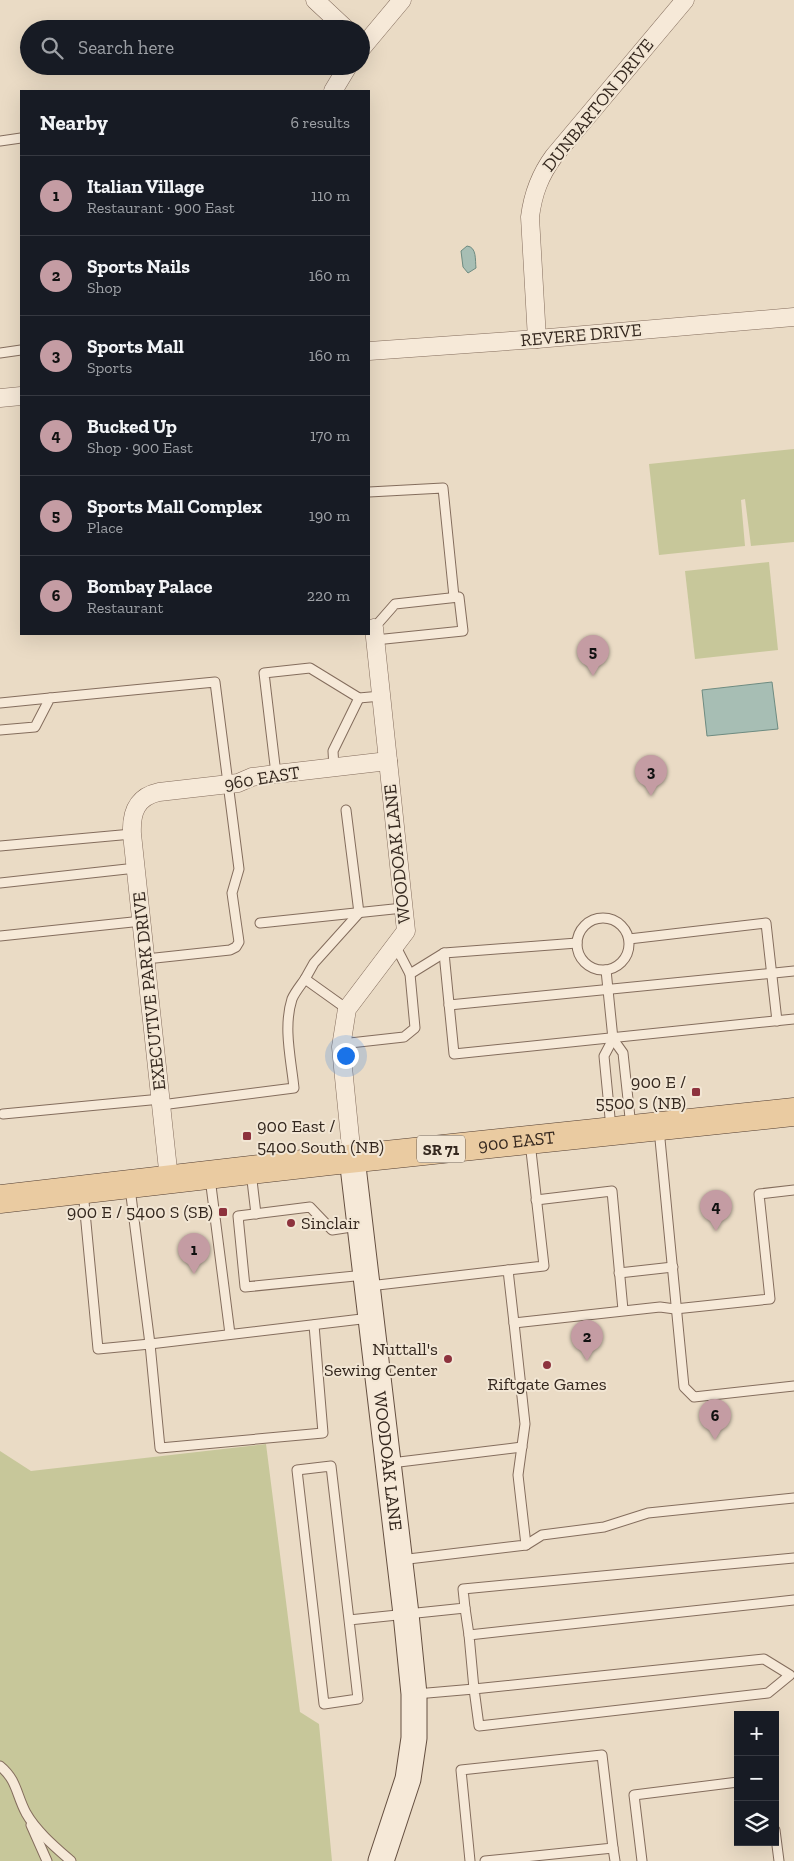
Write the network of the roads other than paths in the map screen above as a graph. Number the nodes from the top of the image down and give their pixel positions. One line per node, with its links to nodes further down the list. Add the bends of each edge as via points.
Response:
1 (315, 0): 4 (street)
2 (402, 0): 5 (street)
3 (685, 0): 11 (street, DUNBARTON DRIVE, via 554,156 540,178 530,217)
4 (336, 20)
5 (370, 37)
6 (343, 75): 7 (street)
7 (334, 90)
8 (20, 138): 9 (lane)
9 (0, 140)
10 (794, 317): 11 (street, REVERE DRIVE)
11 (537, 339): 13 (street, REVERE DRIVE)
12 (20, 350): 14 (lane)
13 (370, 351)
14 (0, 352)
15 (20, 396): 16 (street)
16 (0, 398)
17 (370, 492): 18 (lane, via 443,488)
18 (454, 597): 19 (lane, via 395,604); 19 (lane, via 459,597 463,631)
19 (373, 632): 20 (street, WOODOAK LANE)
20 (381, 696): 22 (lane); 25 (street, WOODOAK LANE)
21 (50, 698): 23 (lane); 24 (lane, via 35,727); 28 (lane, via 215,682)
22 (359, 698): 26 (lane, via 333,751); 27 (lane, via 310,668 264,673)
23 (0, 703)
24 (0, 730)
25 (388, 762): 26 (street, 960 EAST); 35 (street, WOODOAK LANE)
26 (334, 768): 27 (street, 960 EAST)
27 (276, 774): 28 (street, 960 EAST)
28 (227, 784): 29 (street, 960 EAST, via 153,794); 44 (lane, via 240,869 232,893 239,942 230,950)
29 (139, 804): 31 (street, EXECUTIVE PARK DRIVE, via 132,819)
30 (346, 810): 36 (lane)
31 (132, 834): 32 (lane); 33 (street, EXECUTIVE PARK DRIVE)
32 (0, 846)
33 (136, 868): 34 (lane); 37 (street, EXECUTIVE PARK DRIVE)
34 (0, 883)
35 (404, 908): 36 (lane); 42 (street, WOODOAK LANE, via 406,931)
36 (359, 913): 38 (lane); 49 (lane, via 314,963)
37 (142, 921): 39 (lane); 44 (street, EXECUTIVE PARK DRIVE)
38 (260, 923)
39 (0, 936)
40 (629, 939): 41 (lane, via 613,920 596,919 583,928); 45 (lane, via 624,958); 48 (lane, via 766,923)
41 (577, 943): 43 (lane); 45 (lane, via 578,952 587,965)
42 (395, 945): 47 (lane); 52 (street, WOODOAK LANE)
43 (444, 953): 47 (lane); 51 (lane)
44 (146, 959): 57 (street, EXECUTIVE PARK DRIVE)
45 (606, 970): 50 (lane)
46 (794, 971): 48 (lane)
47 (410, 974): 56 (lane, via 415,1028 404,1037)
48 (772, 974): 50 (lane); 54 (lane)
49 (305, 979): 52 (lane); 57 (lane, via 293,998 288,1023 294,1088)
50 (608, 990): 51 (lane); 55 (lane)
51 (449, 1005): 55 (lane, via 454,1054)
52 (347, 1009): 56 (street, WOODOAK LANE)
53 (794, 1019): 54 (lane)
54 (777, 1021): 55 (lane)
55 (613, 1038): 61 (lane, via 623,1053); 61 (lane, via 604,1056)
56 (341, 1044): 63 (street, WOODOAK LANE)
57 (161, 1102): 59 (lane); 66 (street, EXECUTIVE PARK DRIVE)
58 (794, 1112): 60 (main road, 900 EAST / SR 71)
59 (3, 1114)
60 (658, 1126): 61 (main road, 900 EAST / SR 71); 74 (lane)
61 (621, 1130): 62 (main road, 900 EAST / SR 71)
62 (530, 1140): 63 (main road, 900 EAST / SR 71); 71 (lane)
63 (352, 1158): 64 (main road, 900 EAST / SR 71); 73 (street, WOODOAK LANE)
64 (251, 1170): 65 (main road, 900 EAST / SR 71); 72 (lane)
65 (210, 1175): 66 (main road, 900 EAST / SR 71); 83 (lane)
66 (169, 1180): 67 (main road, 900 EAST / SR 71)
67 (129, 1184): 68 (main road, 900 EAST / SR 71); 84 (lane)
68 (82, 1189): 70 (main road, 900 EAST / SR 71); 84 (lane, via 98,1348)
69 (794, 1190): 78 (lane, via 759,1194 770,1299)
70 (0, 1199)
71 (536, 1200): 75 (lane, via 544,1266); 76 (lane, via 612,1191)
72 (256, 1214): 73 (lane, via 310,1207 332,1230); 77 (lane, via 238,1216 245,1287)
73 (360, 1226): 77 (street, WOODOAK LANE)
74 (673, 1267): 76 (lane); 78 (lane)
75 (508, 1270): 77 (lane); 81 (lane)
76 (619, 1273): 79 (lane)
77 (366, 1280): 80 (street, WOODOAK LANE)
78 (675, 1309): 79 (lane); 85 (lane, via 684,1387 694,1397)
79 (623, 1310): 81 (lane)
80 (370, 1318): 82 (lane); 87 (street, WOODOAK LANE)
81 (514, 1323): 86 (lane, via 525,1424)
82 (314, 1324): 83 (lane); 84 (lane, via 323,1433 160,1448)
83 (230, 1334): 84 (lane)
84 (150, 1344)
85 (794, 1386)
86 (522, 1447): 87 (lane); 89 (lane, via 518,1475)
87 (388, 1463): 91 (street, WOODOAK LANE)
88 (794, 1498): 89 (lane, via 648,1512 604,1527 542,1534)
89 (526, 1545): 91 (lane)
90 (794, 1558): 93 (lane, via 463,1589)
91 (400, 1560): 94 (street, WOODOAK LANE)
92 (794, 1600): 96 (lane)
93 (465, 1608): 94 (lane); 96 (lane)
94 (406, 1614): 95 (lane); 99 (street, WOODOAK LANE)
95 (348, 1620): 95 (lane, via 331,1466 297,1470 324,1704 358,1699)
96 (469, 1635): 98 (lane)
97 (792, 1674): 98 (lane, via 764,1659); 98 (lane, via 768,1692 478,1726)
98 (474, 1689): 99 (lane)
99 (414, 1694): 107 (street, WOODOAK LANE, via 414,1738 408,1779)
100 (0, 1766): 102 (lane, via 10,1774)
101 (734, 1782): 111 (lane, via 634,1795)
102 (27, 1814): 105 (lane); 106 (lane)
103 (777, 1846): 112 (lane)
104 (613, 1848): 108 (lane, via 602,1755 462,1770); 109 (lane); 110 (lane)
105 (47, 1861)
106 (71, 1861)
107 (381, 1861)
108 (470, 1861)
109 (485, 1861)
110 (614, 1861)
111 (642, 1861)
112 (779, 1861)

